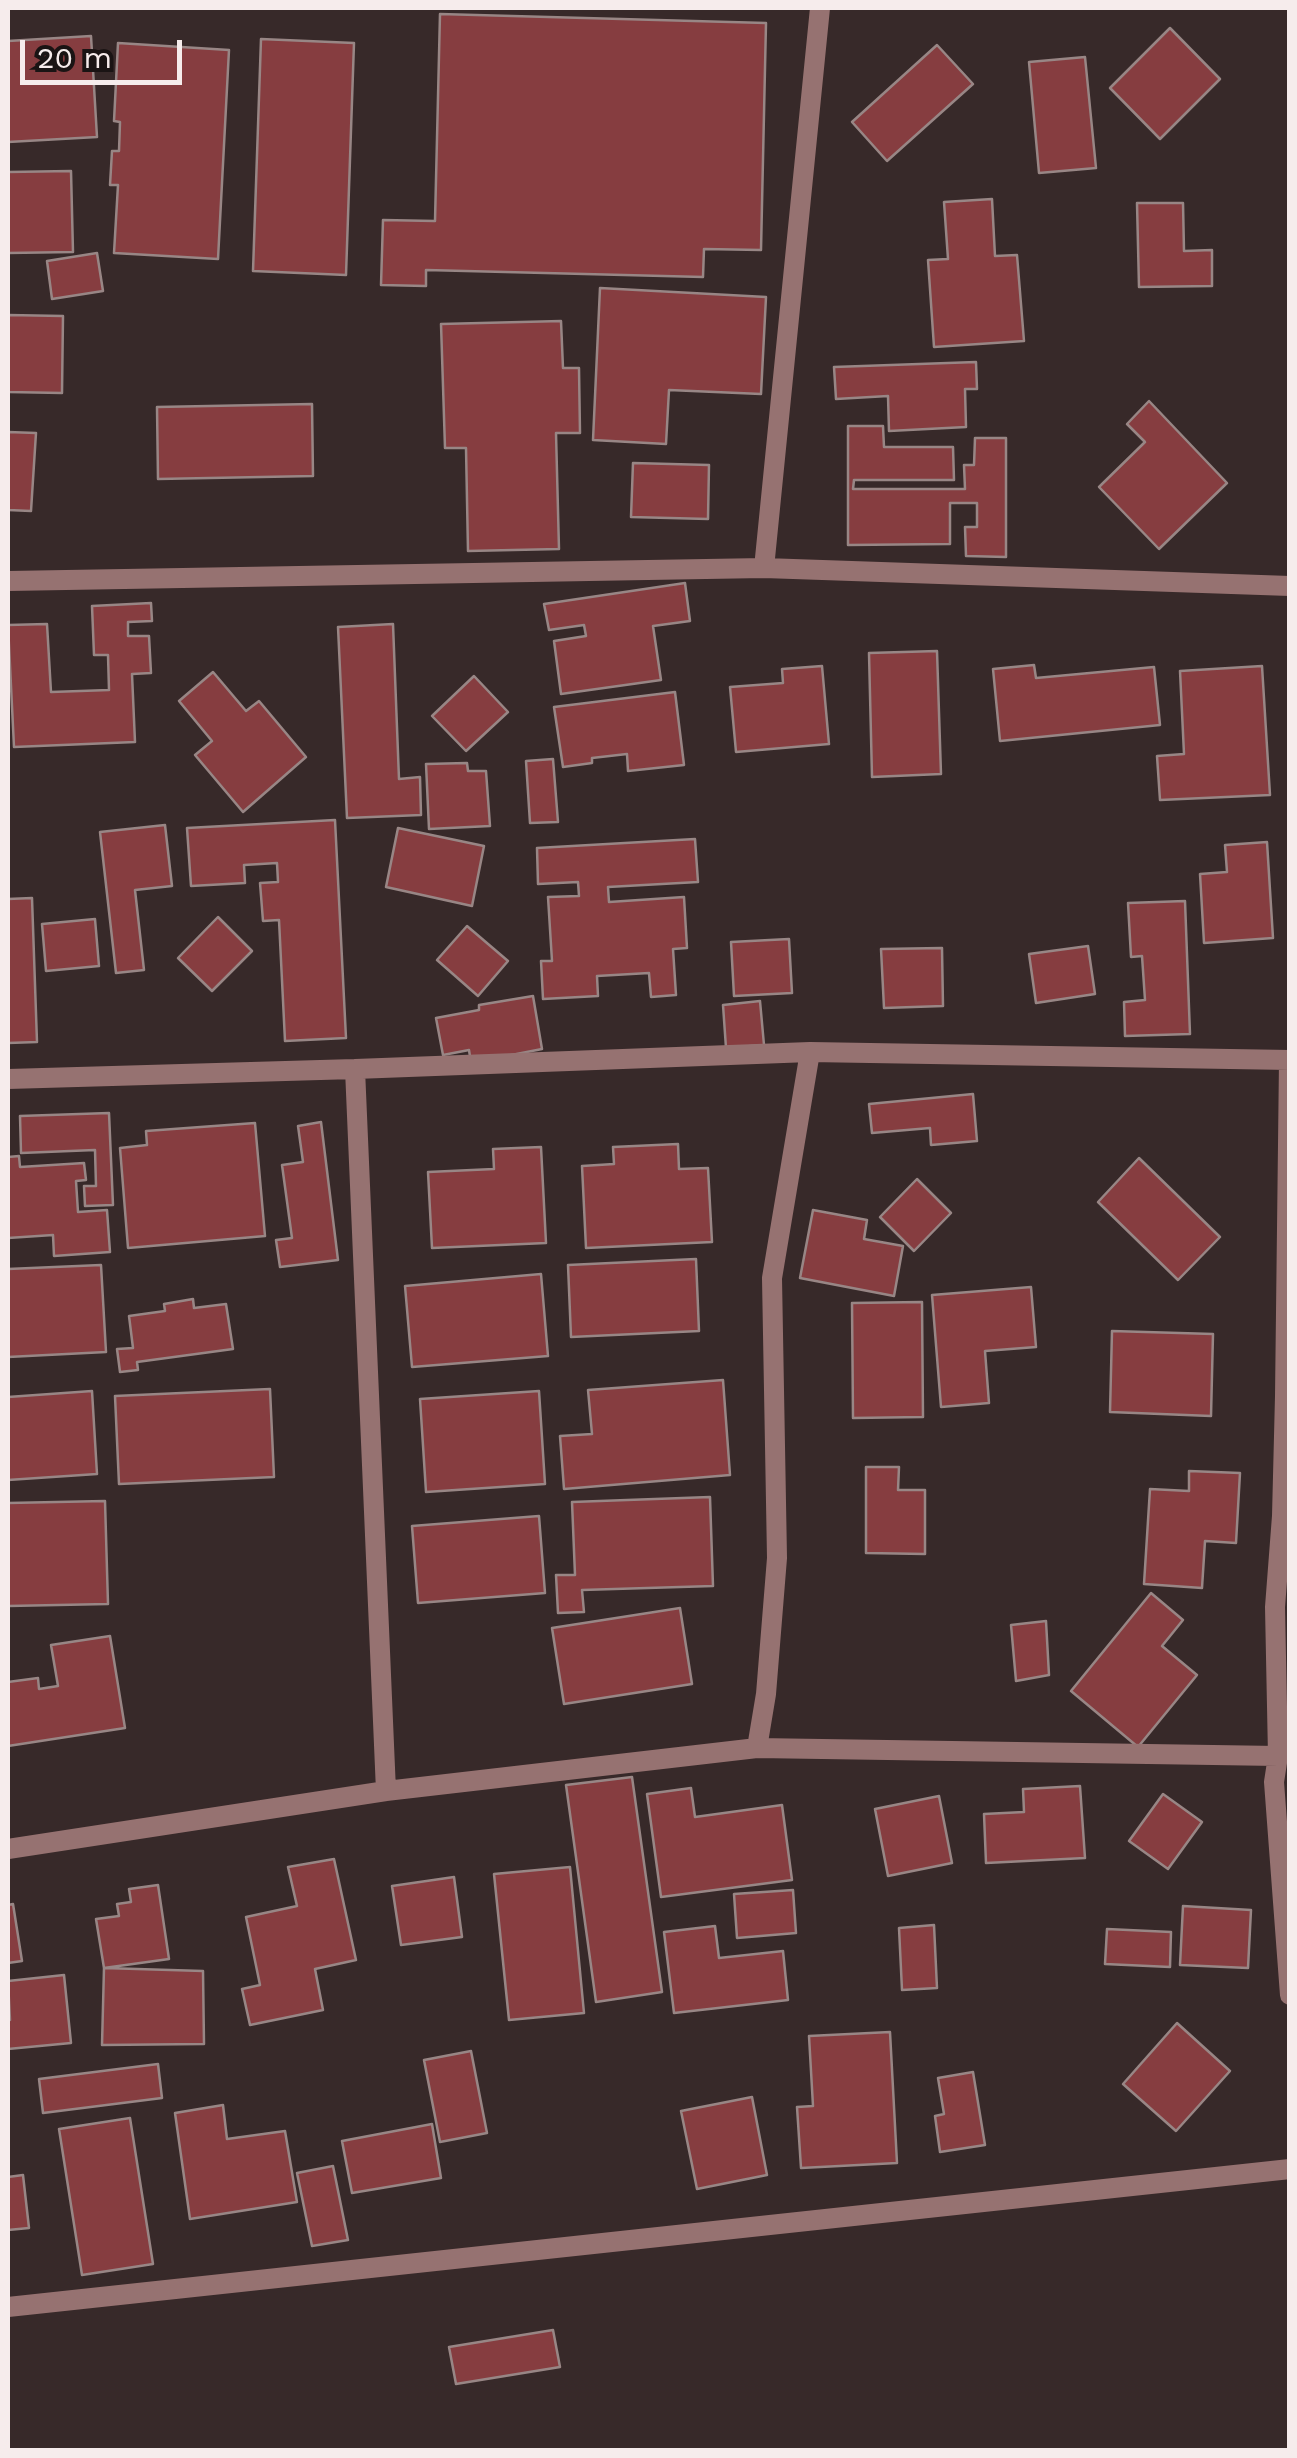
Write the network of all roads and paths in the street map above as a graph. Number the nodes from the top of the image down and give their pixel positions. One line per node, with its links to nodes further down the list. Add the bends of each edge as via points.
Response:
1 (820, 8): 2 (street)
2 (764, 568): 3 (street); 4 (street)
3 (8, 581)
4 (1290, 586)
5 (810, 1052): 6 (street); 7 (street); 9 (street, via 772,1278 777,1558)
6 (1289, 1060): 10 (street, via 1275,1607)
7 (355, 1069): 8 (street); 11 (street)
8 (8, 1079)
9 (757, 1748): 10 (street); 11 (street)
10 (1278, 1756): 13 (street, via 1274,1782)
11 (386, 1792): 12 (street)
12 (8, 1849)
13 (1290, 1995)
14 (1290, 2168): 15 (street)
15 (8, 2307)

